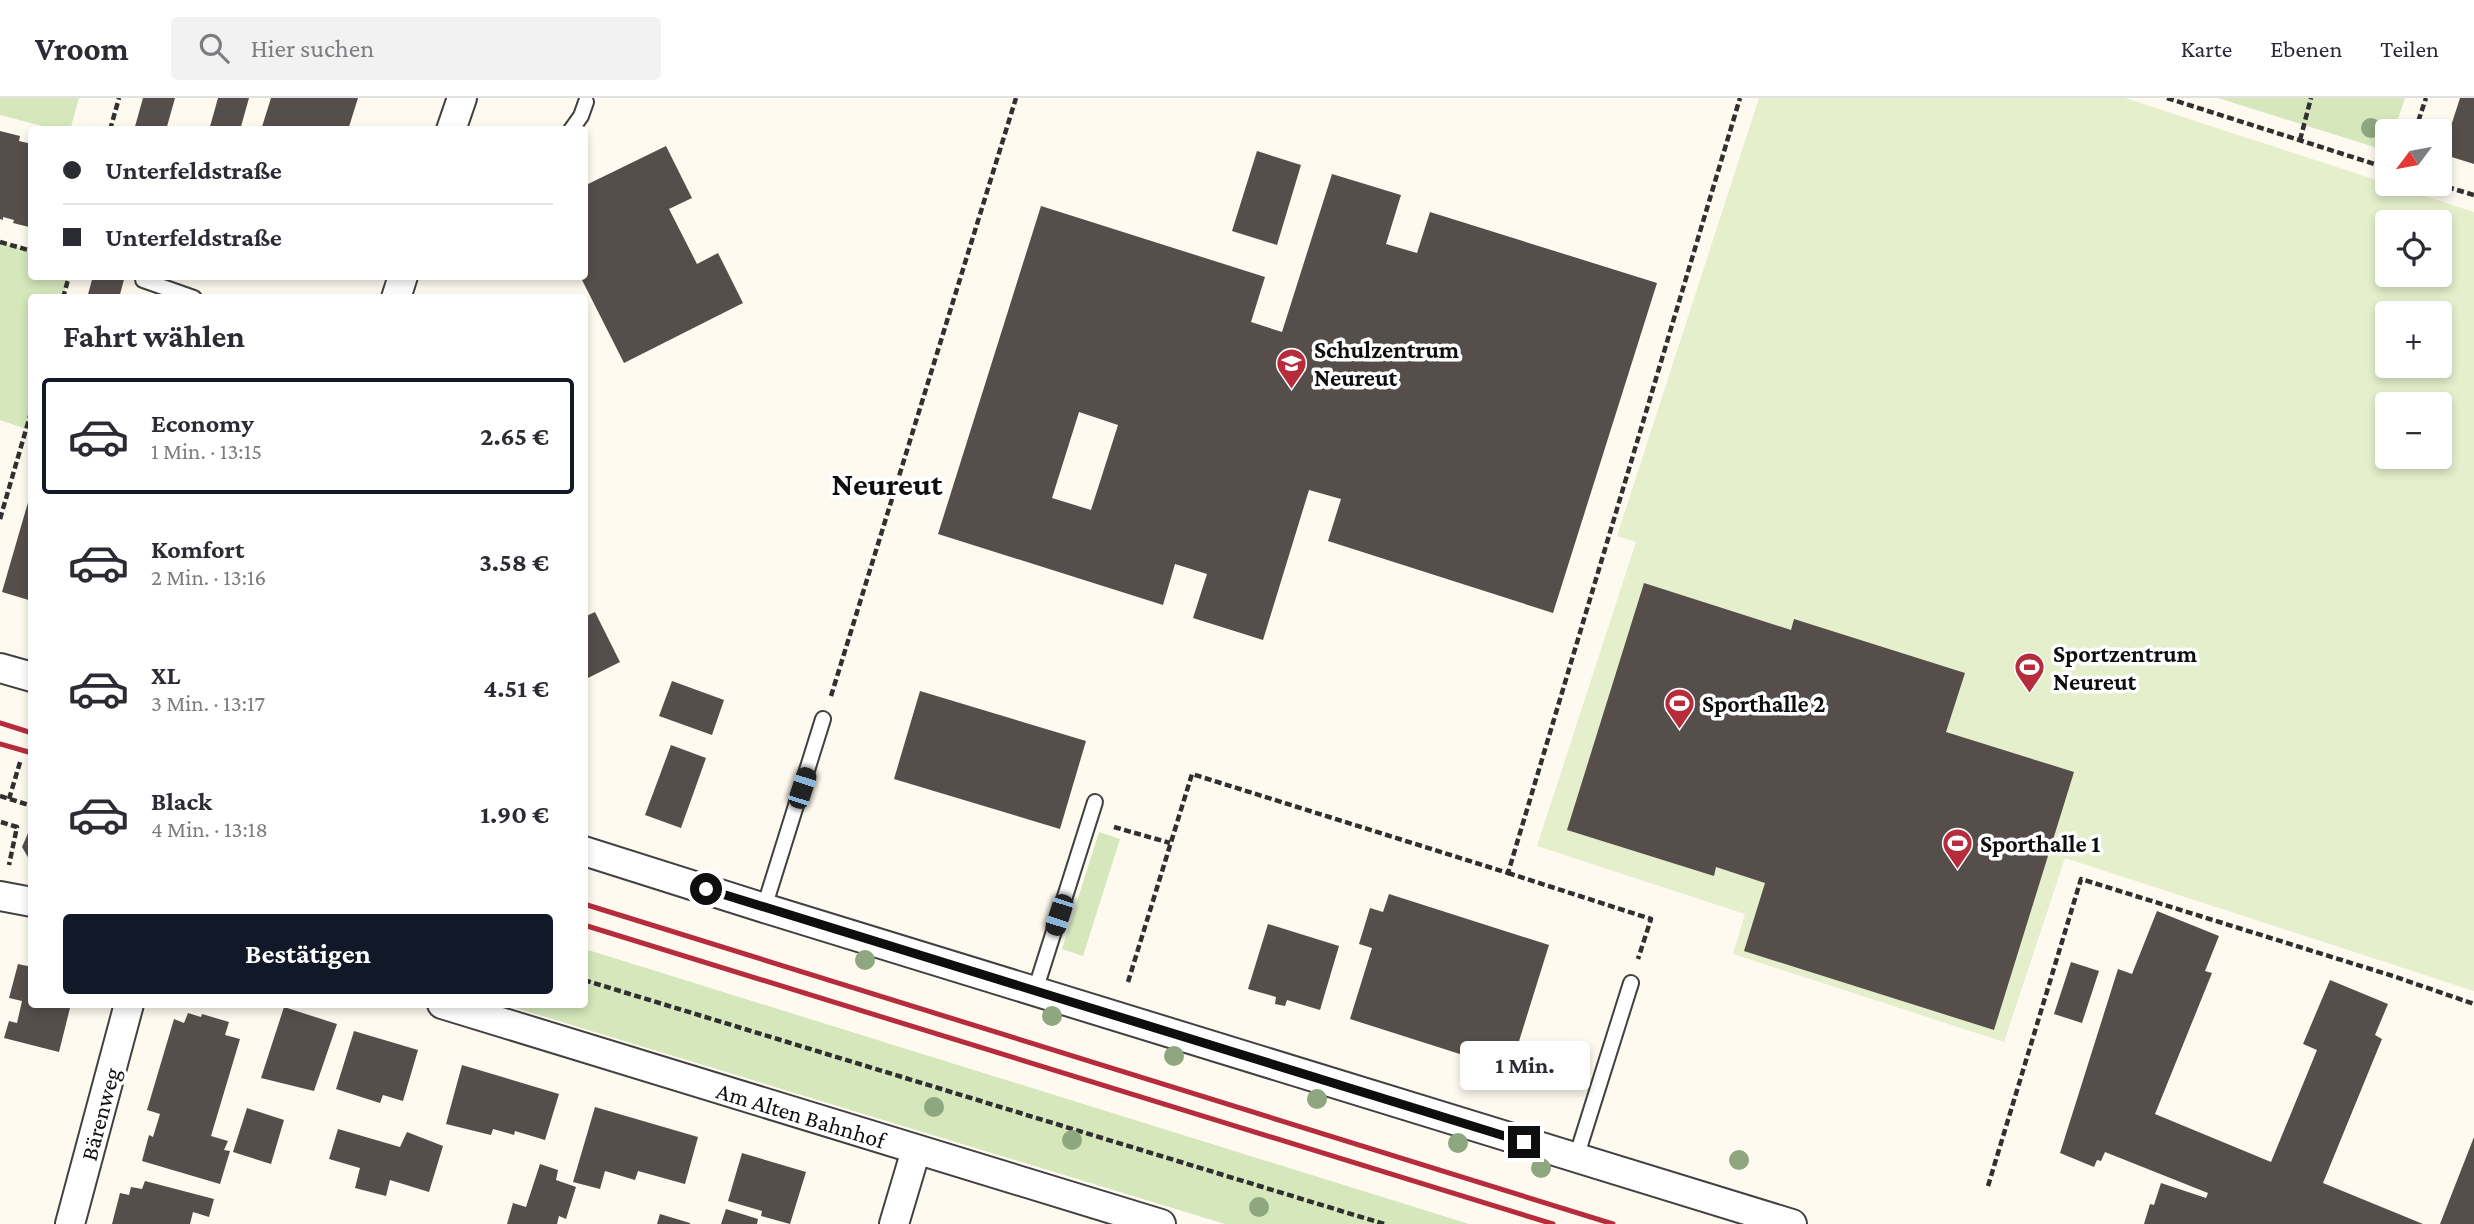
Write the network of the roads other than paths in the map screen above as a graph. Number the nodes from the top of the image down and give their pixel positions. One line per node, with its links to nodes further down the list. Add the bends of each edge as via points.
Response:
1 (462, 98): 3 (street)
2 (586, 103): 4 (lane)
3 (452, 126)
4 (574, 126)
5 (143, 280): 6 (lane)
6 (183, 294)
7 (0, 668): 8 (street)
8 (28, 676)
9 (824, 719): 14 (lane)
10 (1096, 802): 16 (lane)
11 (588, 851): 14 (street)
12 (2, 897): 13 (street)
13 (28, 901)
14 (764, 908): 16 (street)
15 (1631, 984): 20 (lane)
16 (1035, 991): 20 (street)
17 (129, 1008): 21 (street, Bärenweg)
18 (455, 1008): 19 (street, Am Alten Bahnhof)
19 (916, 1150): 22 (street); 23 (street, Am Alten Bahnhof)
20 (1576, 1158): 24 (street)
21 (70, 1224)
22 (894, 1224)
23 (1161, 1224)
24 (1792, 1224)

